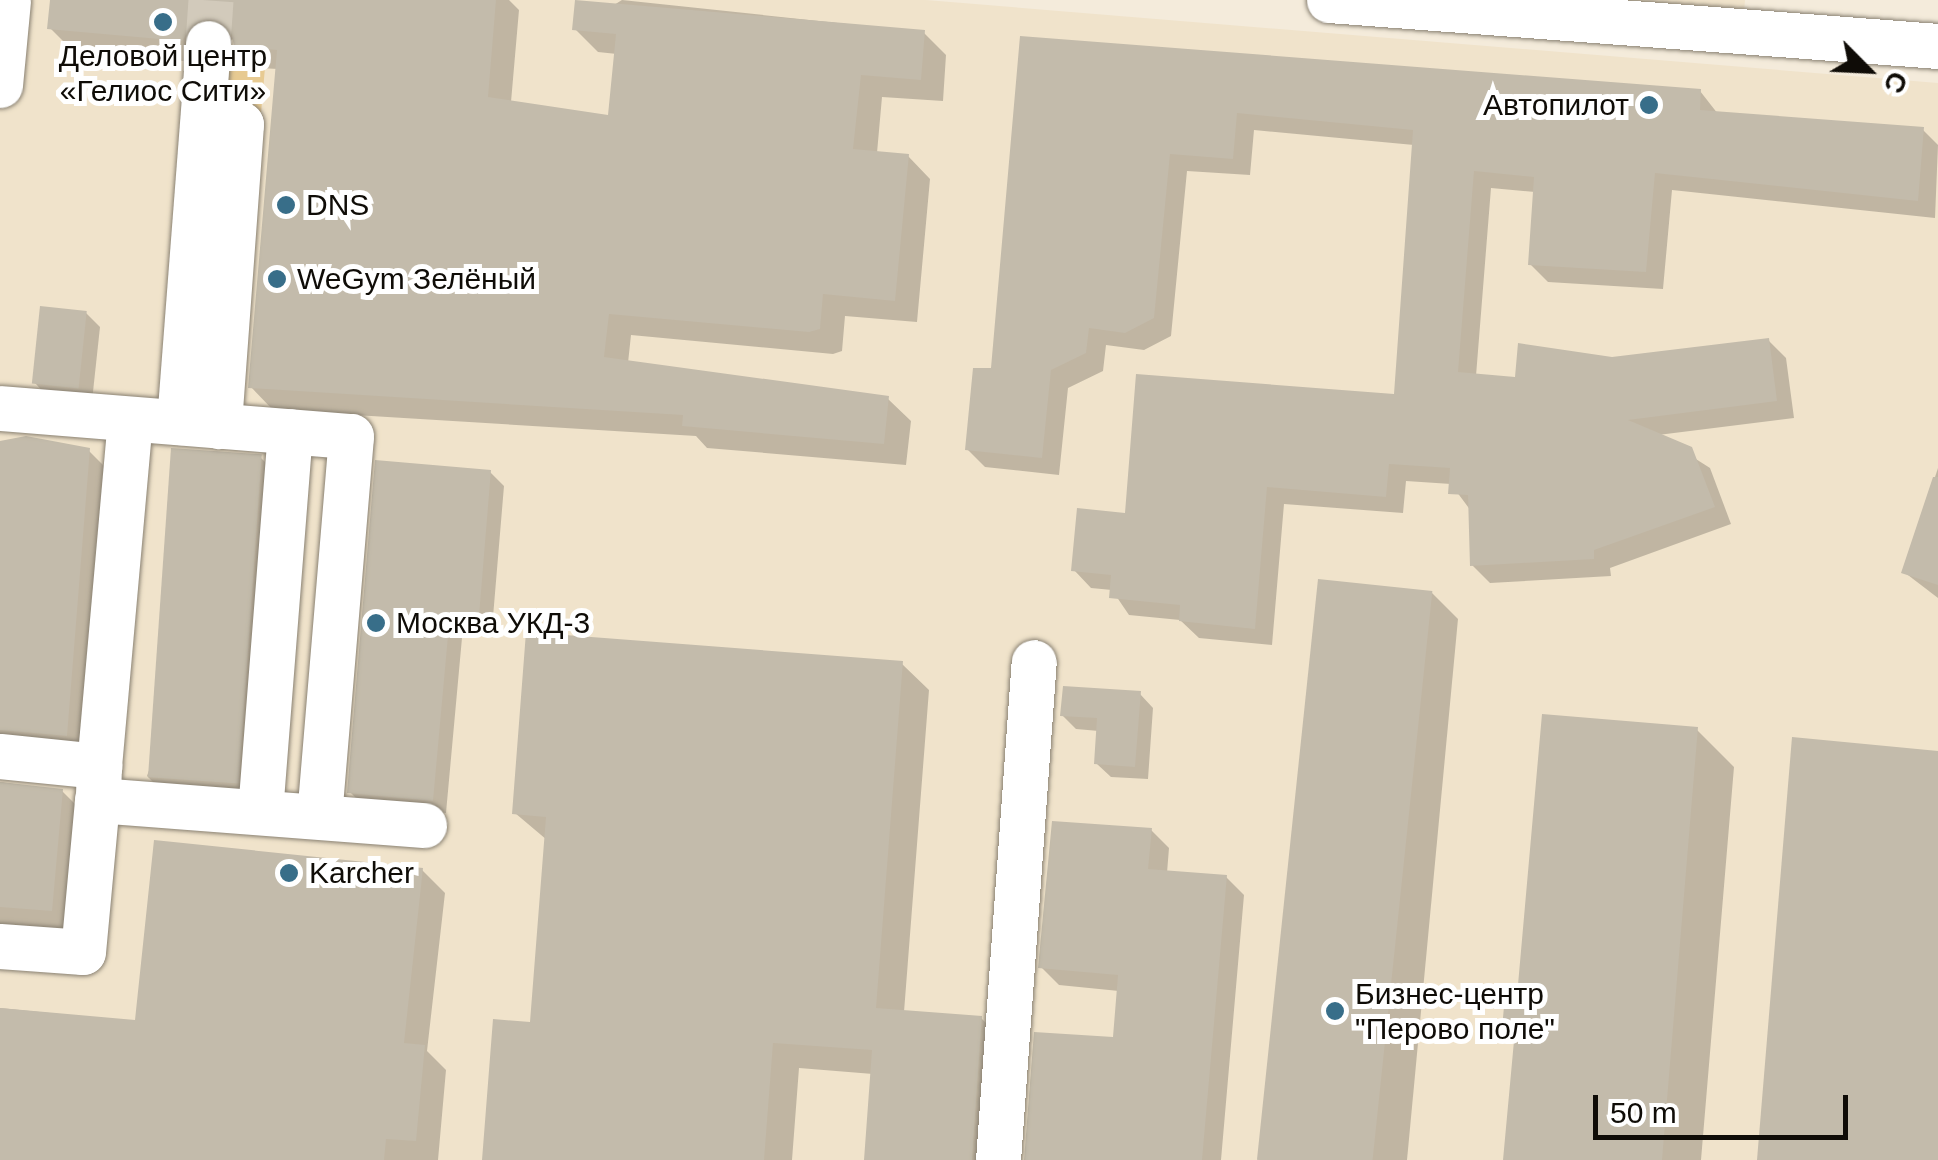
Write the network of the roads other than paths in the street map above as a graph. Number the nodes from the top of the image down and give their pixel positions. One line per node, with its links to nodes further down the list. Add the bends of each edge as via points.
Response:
1 (8, 0): 5 (street)
2 (1329, 0): 4 (street)
3 (208, 43): 8 (street)
4 (1938, 46)
5 (0, 86)
6 (0, 408): 7 (street)
7 (130, 418): 8 (street); 12 (street)
8 (199, 424): 9 (street)
9 (290, 431): 13 (street); 14 (street, via 350,436)
10 (1034, 662): 17 (street)
11 (0, 756): 12 (street)
12 (98, 783): 13 (street); 16 (street, via 83,952)
13 (260, 812): 14 (street)
14 (319, 816): 15 (street)
15 (424, 825)
16 (0, 946)
17 (998, 1160)

